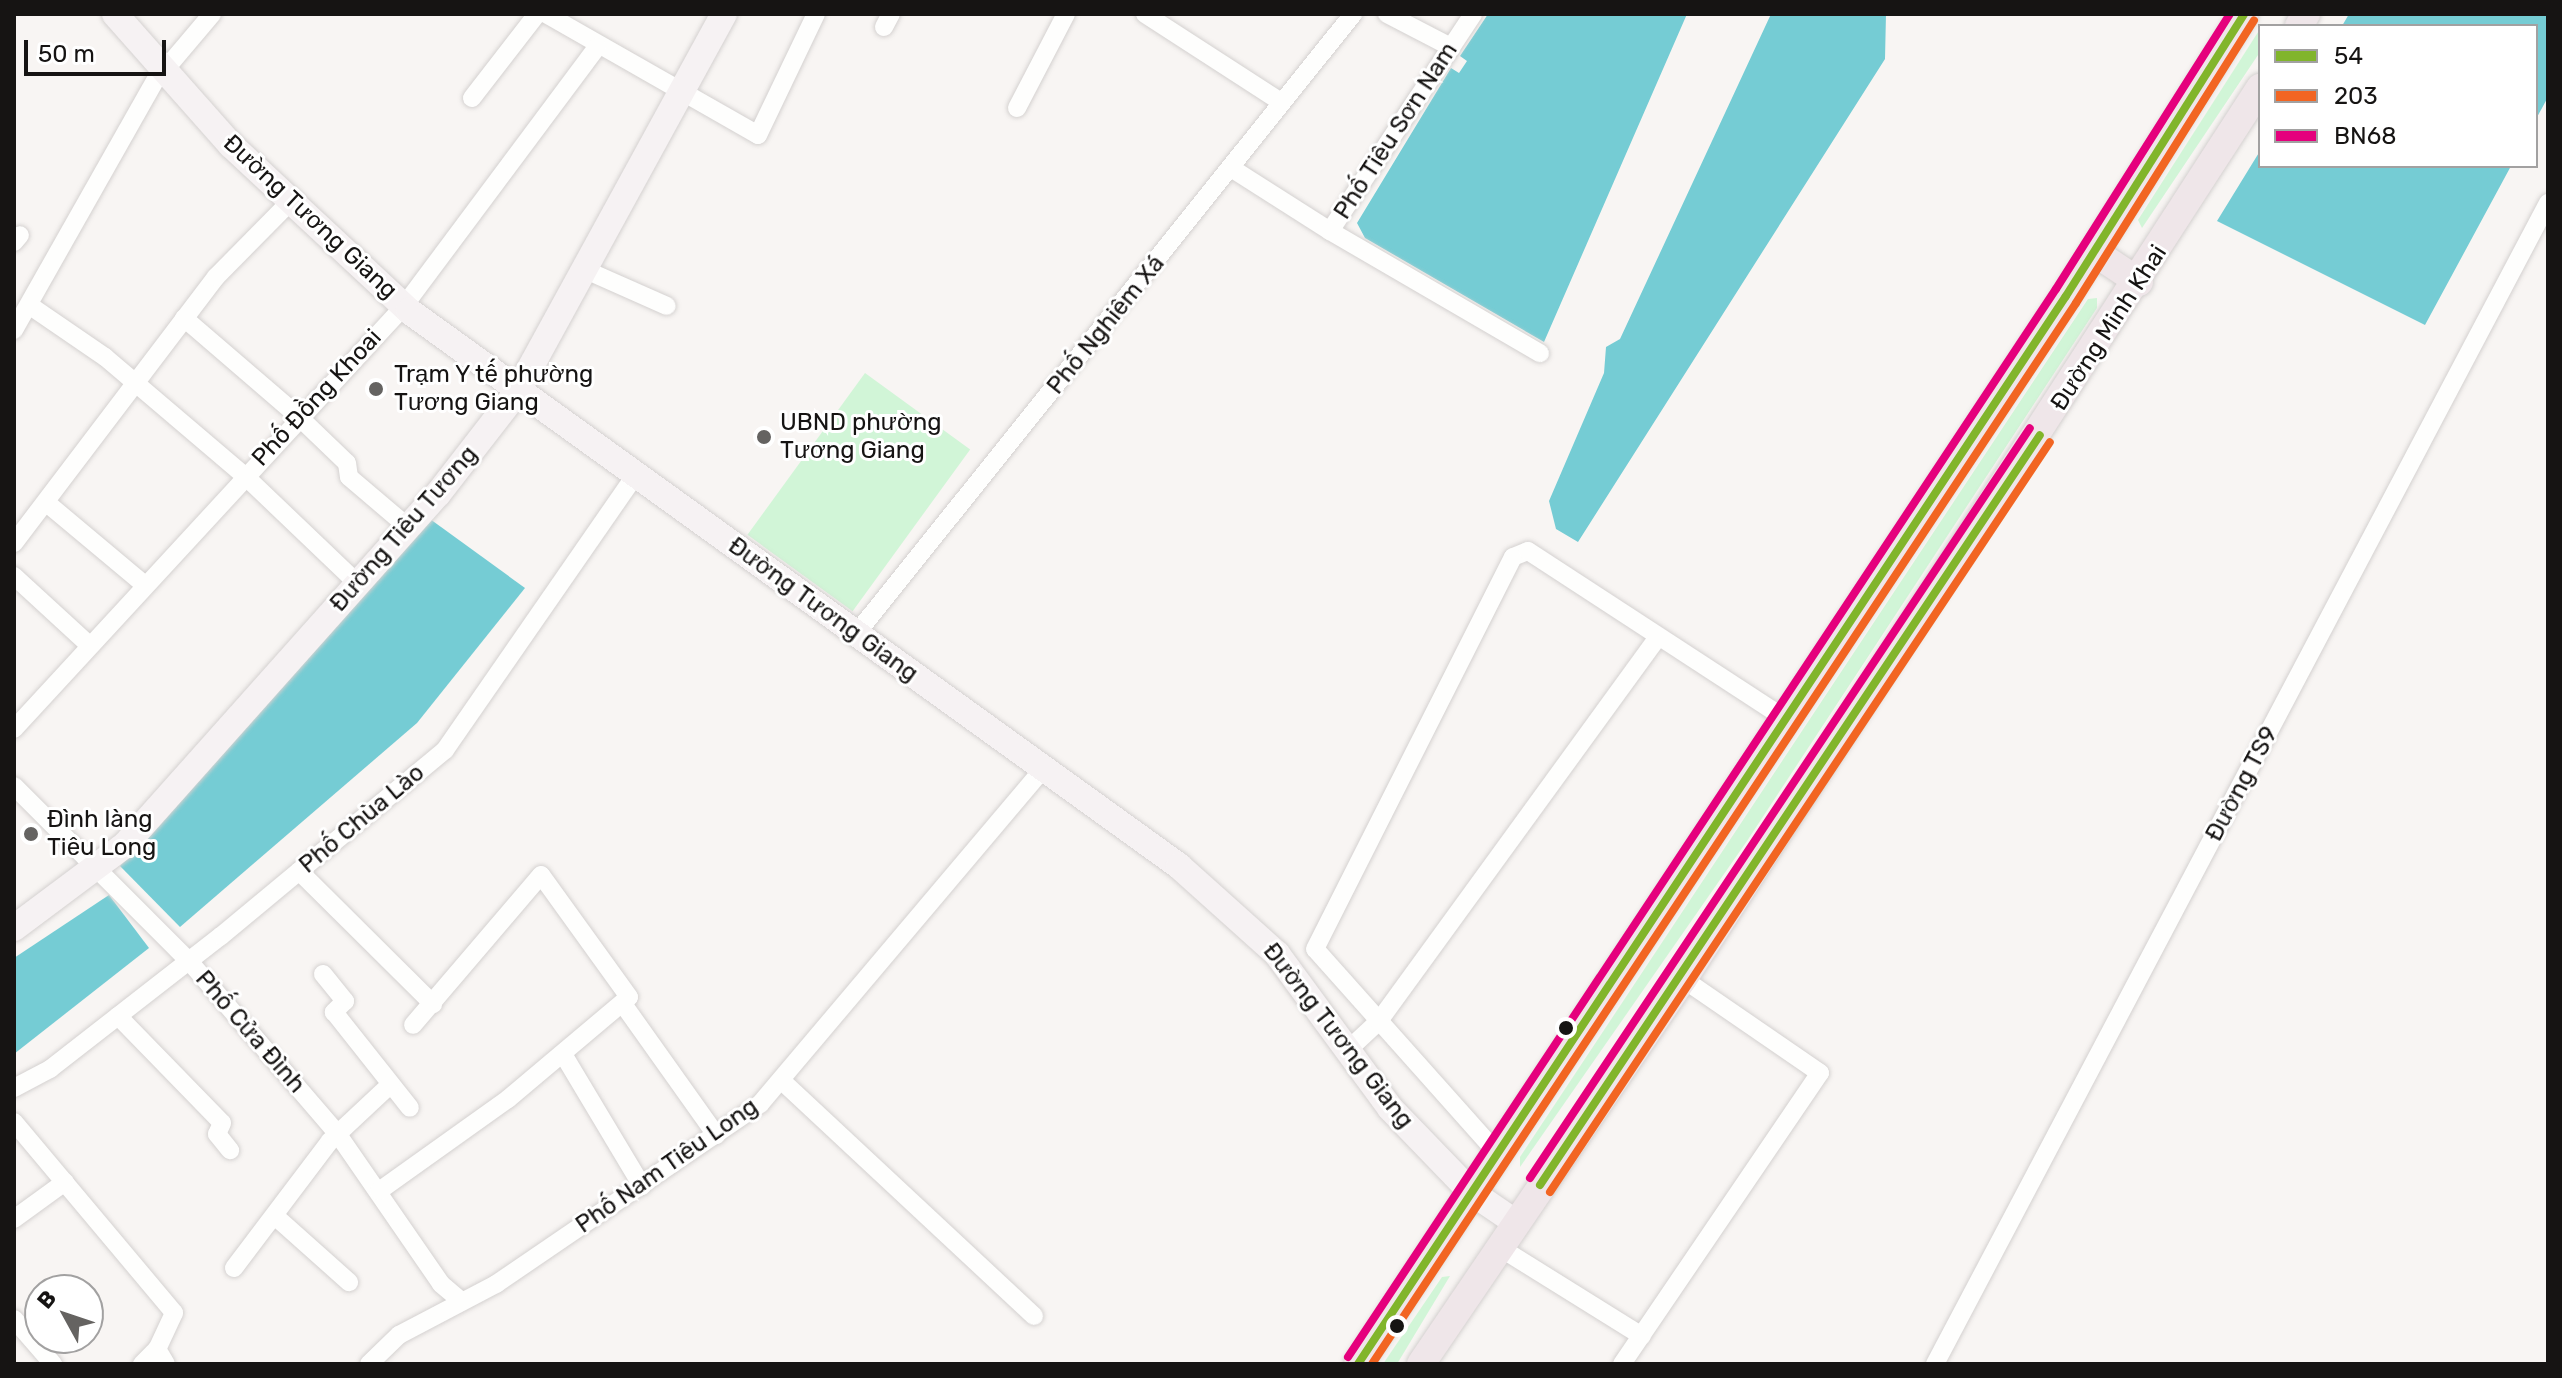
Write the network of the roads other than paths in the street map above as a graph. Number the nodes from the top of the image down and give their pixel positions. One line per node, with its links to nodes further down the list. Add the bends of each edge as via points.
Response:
1 (115, 14): 15 (main road, Đường Tương Giang)
2 (212, 14): 15 (street)
3 (537, 14): 18 (street)
4 (546, 14): 13 (street)
5 (724, 14): 17 (main road, Đường Tiêu Tương)
6 (816, 14): 17 (street, via 758,135)
7 (1066, 14): 20 (street)
8 (1145, 14): 19 (street)
9 (1353, 14): 19 (street, Phố Nghiêm Xá)
10 (1387, 14): 14 (street)
11 (1473, 14): 14 (street, Phố Tiêu Sơn Nam)
12 (2244, 14): 25 (main road)
13 (597, 47): 17 (street); 29 (street, Phố Đồng Khoai)
14 (1451, 47): 24 (street, Phố Tiêu Sơn Nam)
15 (162, 71): 22 (main road, Đường Tương Giang); 28 (street)
16 (2258, 91): 27 (main road, Đường Minh Khai)
17 (682, 94): 26 (main road, Đường Tiêu Tương)
18 (472, 98)
19 (1281, 102): 21 (street, Phố Nghiêm Xá)
20 (1017, 108)
21 (1231, 168): 24 (street, Phố Tiêu Sơn Nam); 45 (street, Phố Nghiêm Xá)
22 (291, 201): 29 (main road, Đường Tương Giang); 31 (street)
23 (2548, 203): 95 (street, Đường TS9)
24 (1330, 231): 33 (street)
25 (2094, 252): 27 (main road); 48 (main road)
26 (588, 271): 30 (street); 35 (main road, Đường Tiêu Tương)
27 (2139, 282): 57 (main road, Đường Minh Khai)
28 (29, 305): 32 (street); 34 (street)
29 (404, 306): 35 (main road, Đường Tương Giang); 36 (street, Phố Đồng Khoai)
30 (667, 306)
31 (184, 318): 34 (street); 36 (street)
32 (14, 330)
33 (1540, 353)
34 (133, 381): 37 (street); 39 (street)
35 (517, 392): 38 (main road, Đường Tương Giang); 40 (main road, Đường Tiêu Tương)
36 (299, 417): 37 (street, Phố Đồng Khoai); 40 (street, via 347,463 349,477)
37 (245, 476): 43 (street); 44 (street, Phố Đồng Khoai)
38 (635, 476): 45 (main road, Đường Tương Giang); 52 (street, Phố Chùa Lào, via 445,750)
39 (48, 504): 41 (street); 44 (street)
40 (409, 528): 43 (main road, Đường Tiêu Tương)
41 (14, 543)
42 (14, 576): 47 (street)
43 (358, 584): 53 (main road, Đường Tiêu Tương)
44 (145, 585): 47 (street, Phố Đồng Khoai)
45 (856, 634): 50 (main road, Đường Tương Giang)
46 (1658, 637): 48 (street); 61 (street); 61 (street, via 1528,551 1513,557 1315,949)
47 (90, 646): 49 (street, Phố Đồng Khoai)
48 (1784, 718): 73 (main road)
49 (14, 729)
50 (1044, 768): 63 (main road, Đường Tương Giang, via 1243,922); 65 (street, Phố Nam Tiêu Long)
51 (14, 786): 53 (street, Phố Cửa Đình)
52 (299, 871): 55 (street, Phố Chùa Lào); 58 (street)
53 (97, 873): 54 (main road, Đường Tiêu Tương); 55 (street, Phố Cửa Đình)
54 (14, 928)
55 (189, 961): 60 (street, Phố Chùa Lào); 70 (street, Phố Cửa Đình)
56 (323, 974): 66 (street, via 345,1001 334,1012)
57 (1683, 979): 80 (main road, Đường Minh Khai); 87 (street, via 1820,1073)
58 (433, 1004): 59 (street, via 541,875 616,974 629,997); 62 (street)
59 (623, 1004): 64 (street); 71 (street)
60 (118, 1016): 67 (street, Phố Chùa Lào); 72 (street, via 222,1123 217,1134)
61 (1379, 1021): 63 (street); 73 (street)
62 (413, 1025)
63 (1349, 1049): 77 (main road, Đường Tương Giang, via 1390,1108)
64 (563, 1054): 75 (street); 76 (street)
65 (781, 1080): 71 (street, Phố Nam Tiêu Long); 85 (street)
66 (391, 1084): 68 (street); 70 (street)
67 (14, 1088)
68 (410, 1108)
69 (14, 1122): 74 (street)
70 (337, 1133): 76 (street, Phố Cửa Đình); 78 (street)
71 (716, 1135): 75 (street, Phố Nam Tiêu Long)
72 (230, 1150)
73 (1497, 1153): 77 (main road)
74 (65, 1182): 79 (street); 88 (street, via 174,1313)
75 (642, 1186): 84 (street, Phố Nam Tiêu Long, via 496,1284)
76 (379, 1191): 84 (street, Phố Cửa Đình, via 441,1284)
77 (1471, 1192): 80 (main road, Đường Tương Giang); 92 (main road)
78 (276, 1217): 82 (street); 83 (street)
79 (14, 1219)
80 (1515, 1222): 81 (main road, Đường Minh Khai)
81 (1499, 1247): 87 (street); 93 (main road, Đường Minh Khai)
82 (234, 1268)
83 (349, 1282)
84 (460, 1300): 91 (street, Phố Nam Tiêu Long, via 399,1335)
85 (1034, 1316)
86 (14, 1319): 89 (street)
87 (1642, 1336): 94 (street)
88 (161, 1357): 90 (street)
89 (53, 1364)
90 (142, 1364)
91 (369, 1364)
92 (1358, 1364)
93 (1421, 1364)
94 (1622, 1364)
95 (1935, 1364)

